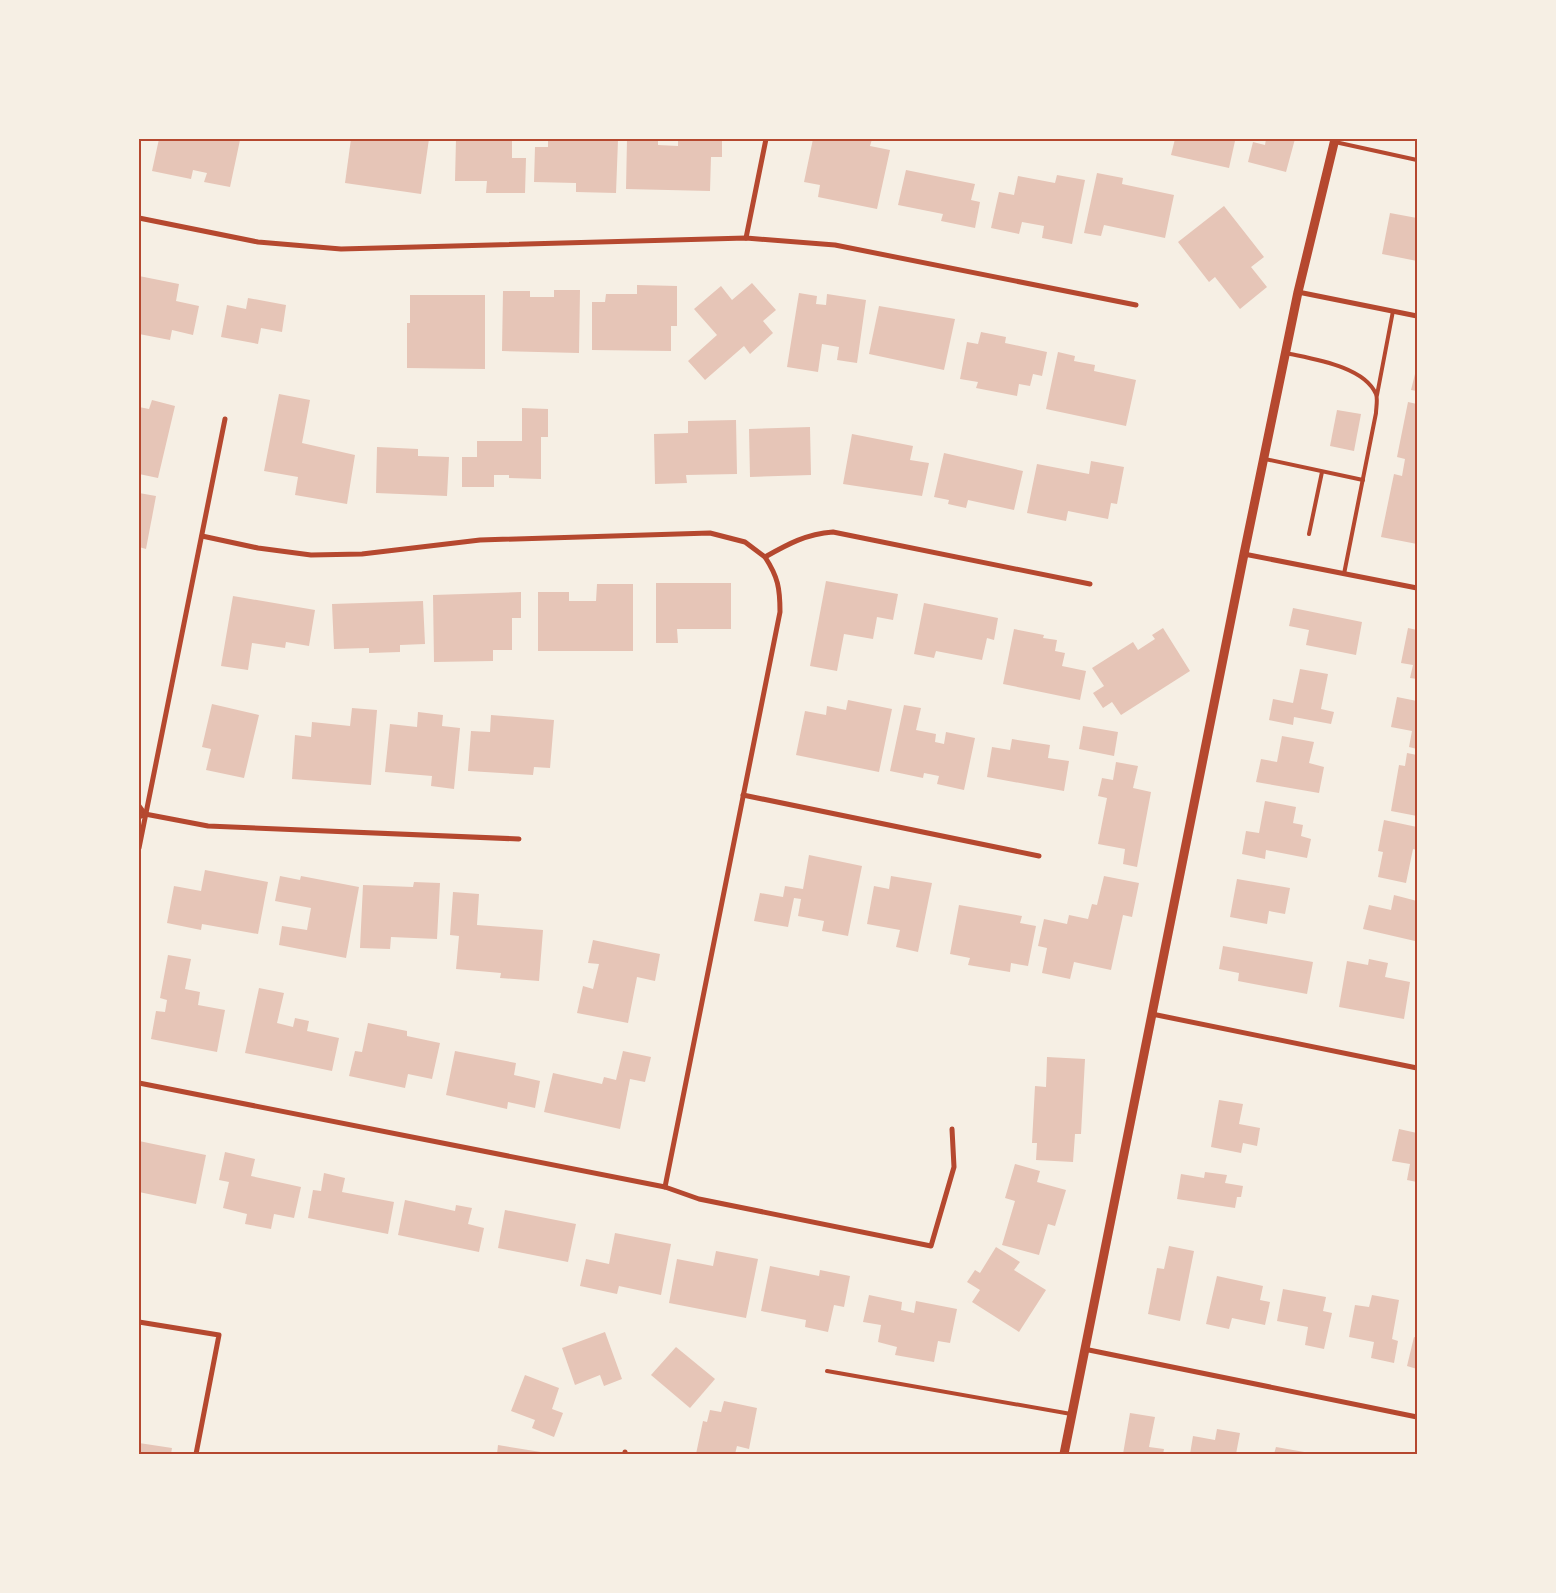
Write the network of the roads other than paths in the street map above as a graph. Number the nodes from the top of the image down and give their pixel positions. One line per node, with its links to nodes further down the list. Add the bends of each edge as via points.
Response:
1 (766, 139): 5 (street)
2 (1335, 140): 3 (lane); 6 (street)
3 (1417, 160)
4 (139, 218): 5 (street, via 258,242 340,249)
5 (746, 238): 7 (street, via 835,245)
6 (1298, 292): 8 (street); 10 (street)
7 (1136, 305)
8 (1393, 311): 9 (street); 11 (lane)
9 (1417, 316)
10 (1285, 353): 11 (lane, via 1354,373 1367,381); 13 (street)
11 (1377, 395): 15 (lane)
12 (225, 419): 17 (street)
13 (1263, 459): 14 (lane); 18 (street)
14 (1322, 472): 15 (lane); 16 (lane)
15 (1363, 480): 20 (lane)
16 (1309, 534)
17 (202, 536): 19 (street, via 311,555 362,554 480,540 710,533 745,542); 25 (street)
18 (1244, 554): 20 (street); 30 (street)
19 (765, 558): 21 (street, via 798,538 833,532); 23 (street, via 776,574 780,612)
20 (1344, 574): 22 (street)
21 (1090, 584)
22 (1417, 588)
23 (743, 795): 29 (street); 34 (street)
24 (139, 806): 25 (street)
25 (146, 814): 26 (street); 27 (street, via 208,826); 28 (street)
26 (139, 817)
27 (519, 840)
28 (139, 848)
29 (1038, 856)
30 (1151, 1014): 31 (street); 36 (street)
31 (1417, 1068)
32 (139, 1083): 34 (street)
33 (952, 1129): 34 (street, via 954,1167 931,1246 699,1199)
34 (665, 1187)
35 (139, 1322): 40 (street, via 219,1335)
36 (1084, 1348): 38 (street); 39 (street)
37 (827, 1371): 38 (lane)
38 (1072, 1414): 41 (street)
39 (1417, 1417)
40 (196, 1454)
41 (1064, 1454)

